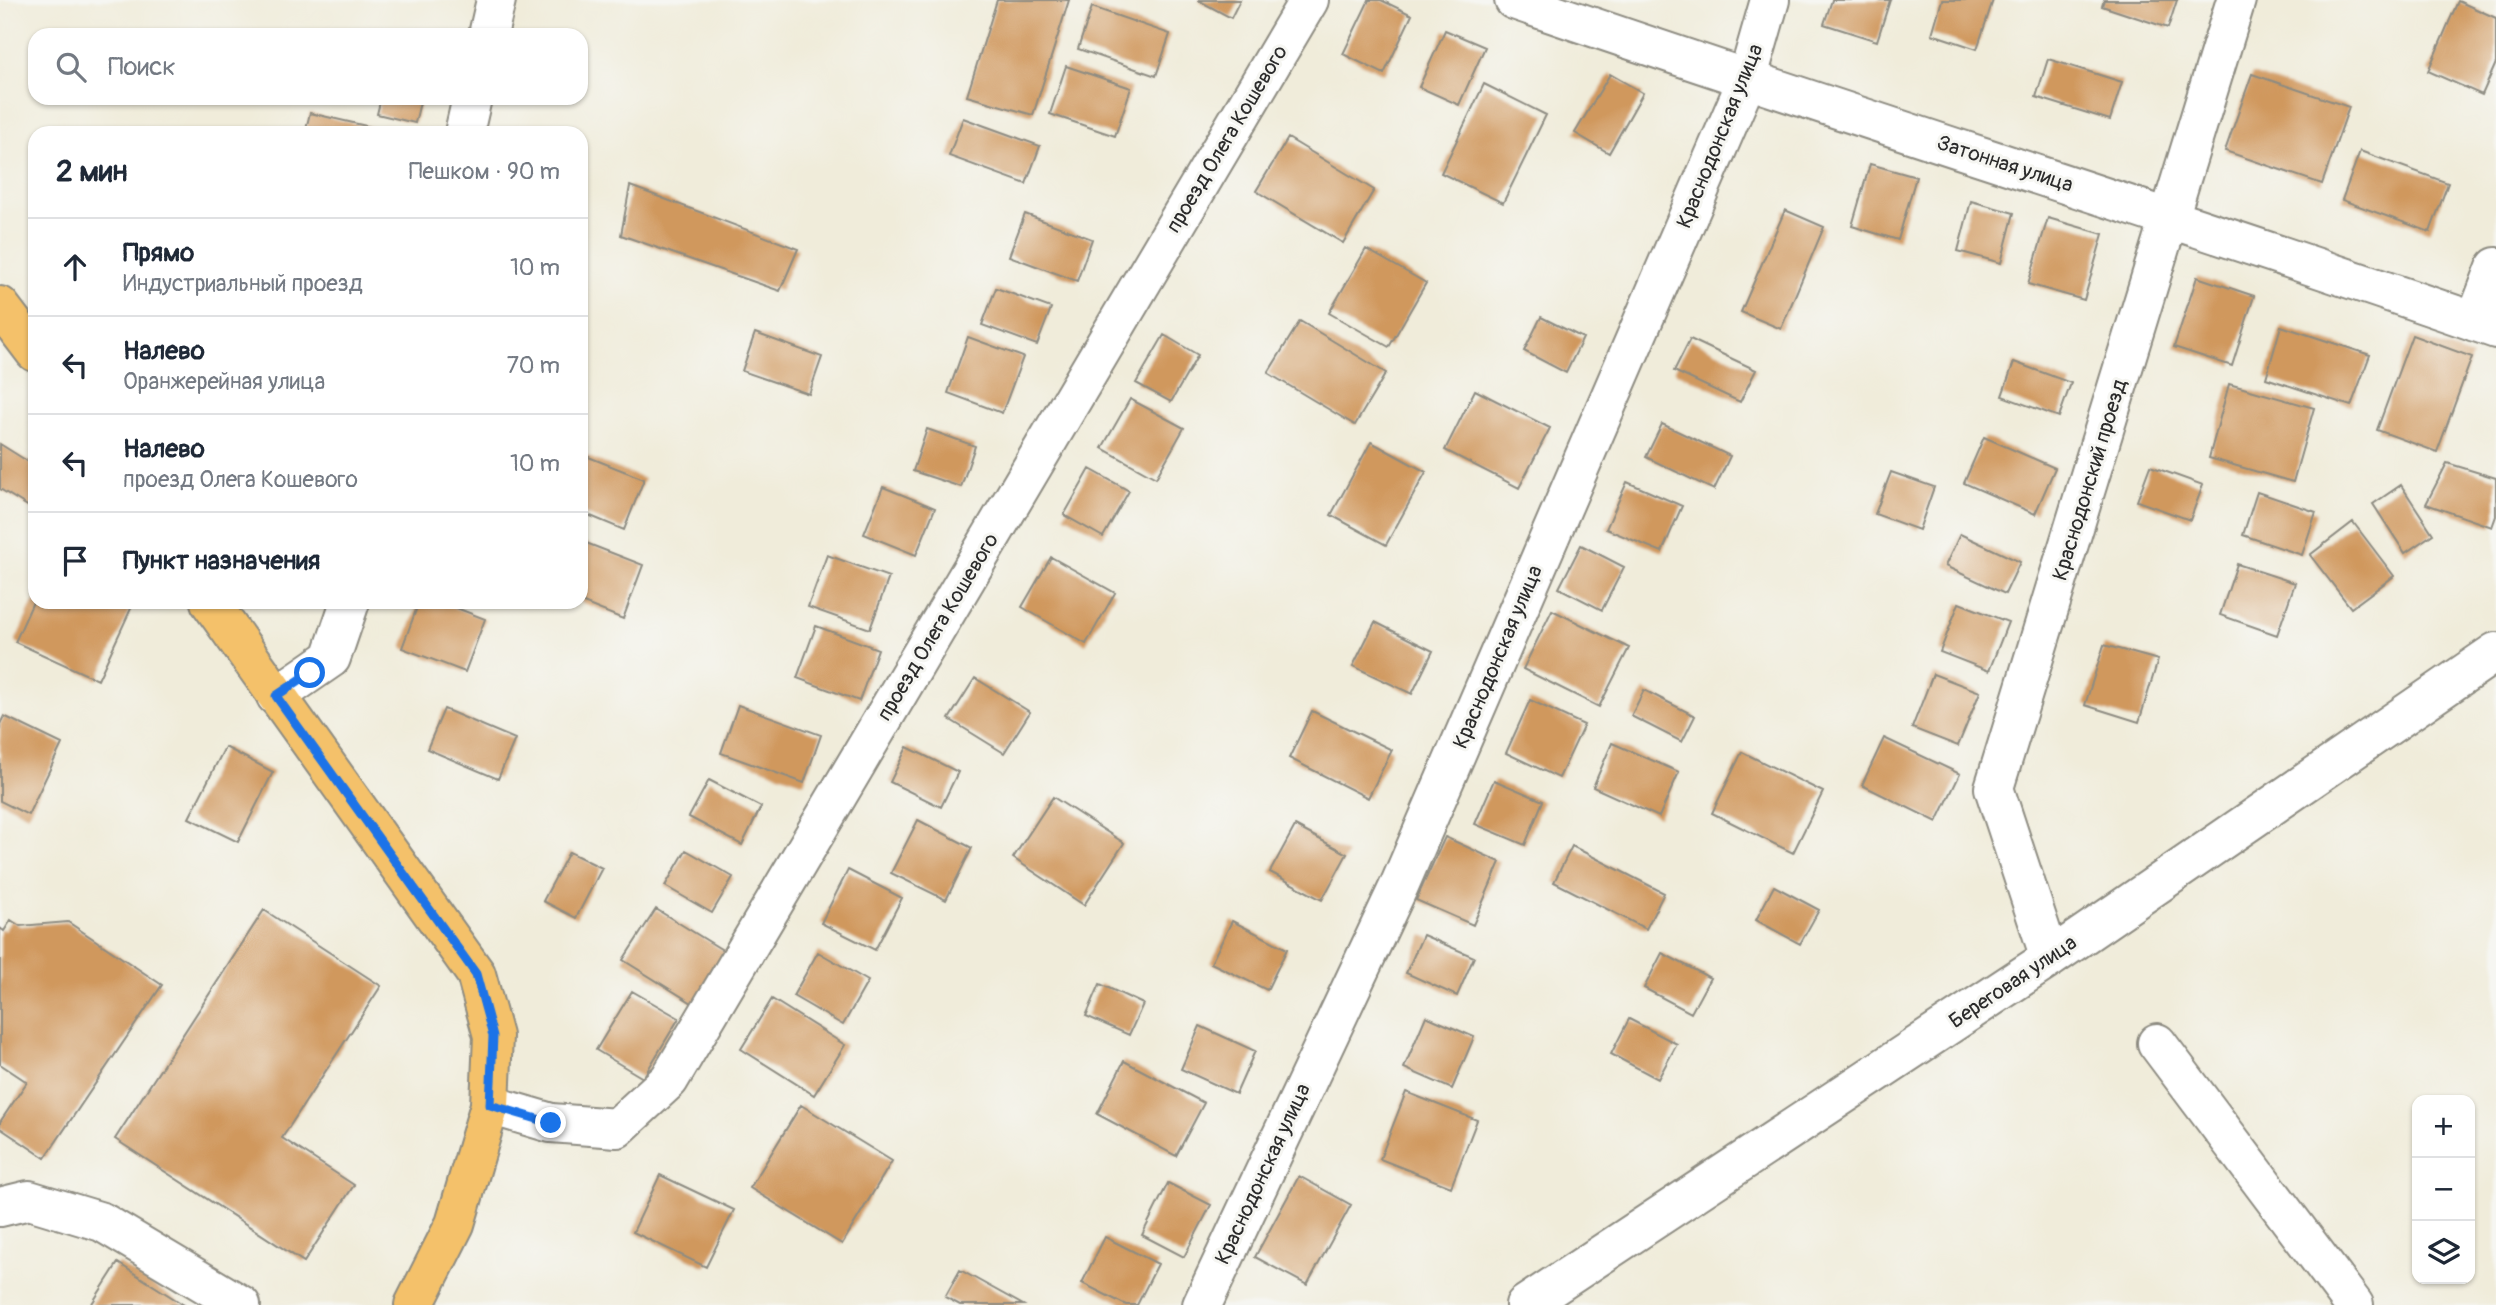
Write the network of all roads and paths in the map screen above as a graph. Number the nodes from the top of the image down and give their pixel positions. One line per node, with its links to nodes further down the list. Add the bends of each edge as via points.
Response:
1 (496, 0): 6 (street)
2 (1309, 0): 19 (street, проезд Олега Кошевого, via 669,1080 617,1128 551,1123)
3 (1514, 0): 7 (street, Затонная улица)
4 (1770, 0): 7 (street, Краснодонская улица)
5 (2236, 0): 10 (street, Краснодонский проезд)
6 (490, 28)
7 (1747, 80): 10 (street, Затонная улица); 23 (street, Краснодонская улица, via 1399,886)
8 (470, 105): 9 (street)
9 (466, 126)
10 (2171, 217): 12 (street, Затонная улица); 17 (street, Краснодонский проезд, via 1994,788)
11 (2496, 268): 12 (street)
12 (2486, 325)
13 (215, 609): 16 (main road)
14 (348, 609): 16 (street, via 331,659)
15 (2496, 652): 17 (street, Береговая улица)
16 (276, 696): 19 (main road, via 476,974 493,1036)
17 (2050, 958): 24 (street, Береговая улица)
18 (2157, 1043): 25 (street)
19 (490, 1105): 22 (main road, via 455,1223)
20 (0, 1206): 21 (street, via 29,1200 102,1222)
21 (241, 1305)
22 (414, 1305)
23 (1202, 1305)
24 (1525, 1305)
25 (2354, 1305)

